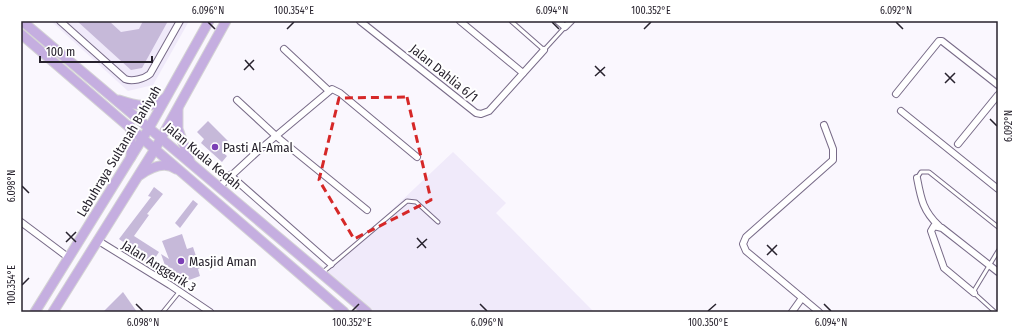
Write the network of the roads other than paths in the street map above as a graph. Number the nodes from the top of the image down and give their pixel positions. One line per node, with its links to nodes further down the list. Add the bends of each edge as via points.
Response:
1 (22, 21): 21 (main road, Jalan Kuala Kedah)
2 (60, 21): 3 (street, via 128,80 150,74)
3 (180, 21)
4 (209, 21): 20 (main road, Lebuhraya Sultanah Bahiyah)
5 (226, 21): 23 (main road, Lebuhraya Sultanah Bahiyah)
6 (360, 21): 15 (street, Jalan Dahlia 6/1, via 476,113 489,111)
7 (460, 21): 15 (street)
8 (511, 21): 14 (lane)
9 (558, 21): 11 (street)
10 (571, 21): 11 (street)
11 (565, 27): 14 (lane)
12 (21, 34): 26 (main road, Jalan Kuala Kedah)
13 (284, 49): 17 (street)
14 (544, 50): 15 (street, Jalan Dahlia 6/1)
15 (523, 73)
16 (998, 85): 18 (street, via 939,41)
17 (329, 91): 28 (street); 33 (street, via 340,93)
18 (896, 94)
19 (998, 95): 31 (street)
20 (167, 96): 21 (main road, via 160,103 150,106); 27 (main road, Lebuhraya Sultanah Bahiyah)
21 (116, 99): 27 (main road, Jalan Kuala Kedah)
22 (237, 100): 28 (street)
23 (179, 106): 30 (main road, Lebuhraya Sultanah Bahiyah); 34 (main road, via 178,129)
24 (901, 111): 41 (street)
25 (824, 125): 58 (street, via 833,149 833,160 746,237 743,244 746,251)
26 (130, 126): 29 (main road, Jalan Kuala Kedah); 35 (main road, via 132,146)
27 (149, 128): 29 (main road, Lebuhraya Sultanah Bahiyah); 30 (main road, Jalan Kuala Kedah)
28 (276, 136): 37 (street); 42 (street)
29 (143, 138): 32 (main road, Jalan Kuala Kedah); 35 (main road, Lebuhraya Sultanah Bahiyah)
30 (161, 138): 32 (main road, Lebuhraya Sultanah Bahiyah); 34 (main road, Jalan Kuala Kedah)
31 (958, 144)
32 (155, 149): 36 (main road, Jalan Kuala Kedah); 39 (main road, Lebuhraya Sultanah Bahiyah)
33 (416, 156)
34 (191, 163): 40 (main road, Jalan Kuala Kedah)
35 (127, 165): 49 (main road, Lebuhraya Sultanah Bahiyah)
36 (184, 174): 39 (main road, via 174,167 150,168); 53 (main road, Jalan Kuala Kedah)
37 (230, 175): 40 (street); 51 (street)
38 (917, 178): 45 (street, via 922,203 930,218); 46 (lane, via 922,172 929,172)
39 (133, 184): 47 (main road, Lebuhraya Sultanah Bahiyah)
40 (219, 187): 50 (main road, Jalan Kuala Kedah)
41 (998, 189)
42 (367, 210)
43 (21, 222): 49 (street)
44 (438, 222): 51 (lane, via 416,202 407,201)
45 (939, 226): 52 (street); 57 (street, via 934,226 931,231 944,268)
46 (998, 227)
47 (97, 240): 56 (street, Jalan Anggerik 3); 60 (main road, Lebuhraya Sultanah Bahiyah)
48 (998, 250): 52 (lane)
49 (69, 258): 59 (main road, Lebuhraya Sultanah Bahiyah)
50 (303, 259): 53 (main road); 55 (main road, Jalan Kuala Kedah)
51 (331, 264): 55 (lane)
52 (990, 264): 54 (street); 57 (lane)
53 (294, 270): 63 (main road, Jalan Kuala Kedah)
54 (998, 272)
55 (321, 274): 64 (main road, Jalan Kuala Kedah)
56 (180, 291): 61 (lane); 62 (street, Jalan Anggerik 3)
57 (974, 293): 67 (lane)
58 (802, 298): 65 (street); 66 (street)
59 (35, 312)
60 (53, 312)
61 (163, 312)
62 (210, 312)
63 (344, 312)
64 (366, 312)
65 (792, 312)
66 (819, 312)
67 (995, 312)

